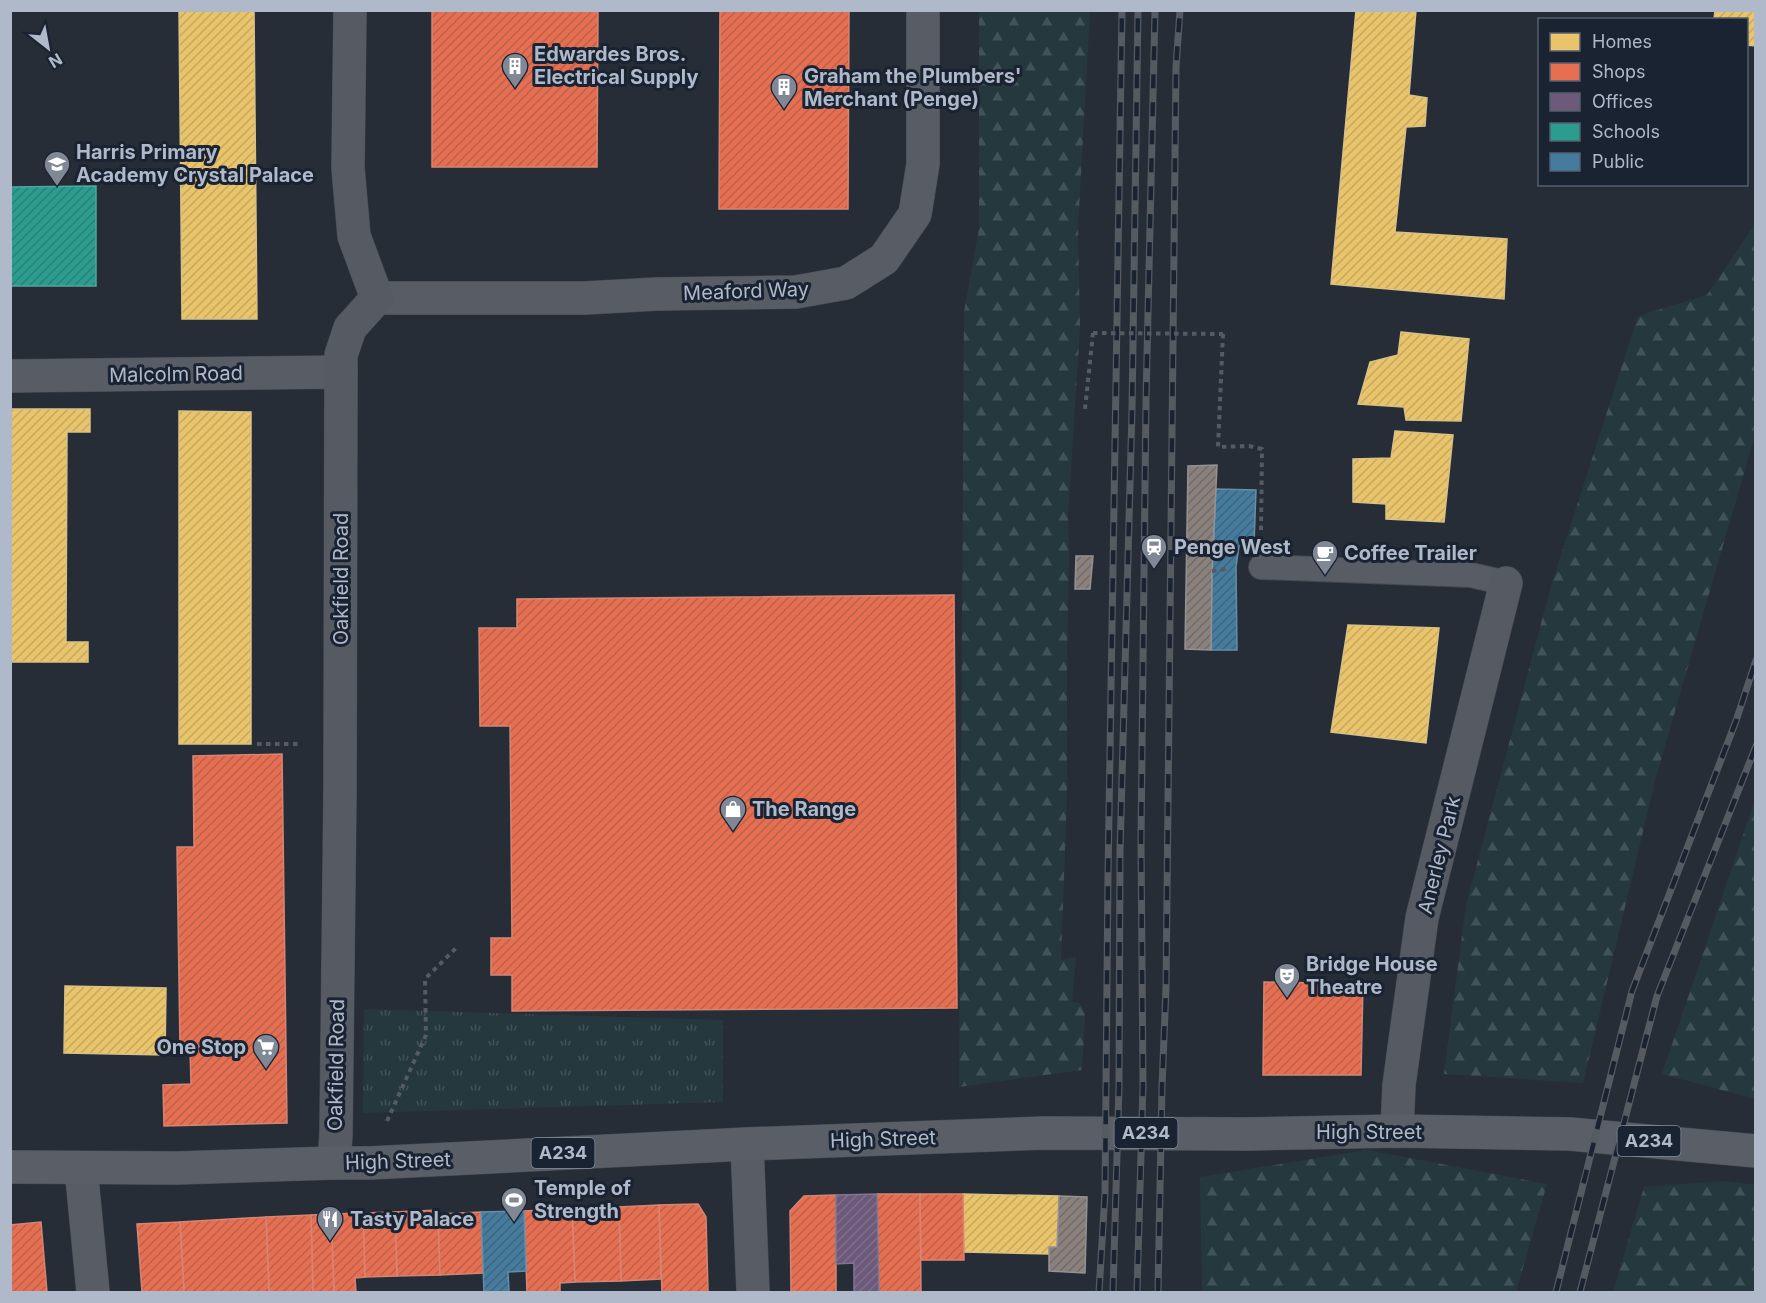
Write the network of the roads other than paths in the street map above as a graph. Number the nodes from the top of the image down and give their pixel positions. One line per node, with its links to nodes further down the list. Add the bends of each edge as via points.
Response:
1 (350, 10): 3 (street, via 348,168 354,236)
2 (923, 10): 3 (street, Meaford Way, via 923,165 915,214 884,260 846,283 796,292)
3 (377, 298): 4 (street, Oakfield Road, via 350,328 340,355)
4 (341, 372): 5 (street, Malcolm Road); 11 (street, Oakfield Road)
5 (10, 376)
6 (1261, 567): 7 (lane, via 1471,575)
7 (1506, 583): 8 (street, Anerley Park, via 1422,918 1399,1085)
8 (1397, 1131): 9 (main road, High Street / A234, via 1044,1132); 10 (main road, High Street / A234, via 1570,1134)
9 (747, 1144): 11 (main road, High Street / A234); 15 (street)
10 (1755, 1151)
11 (334, 1163): 13 (main road, High Street / A234)
12 (10, 1167): 13 (main road, High Street / A234)
13 (81, 1168): 14 (street)
14 (93, 1293)
15 (753, 1293)

